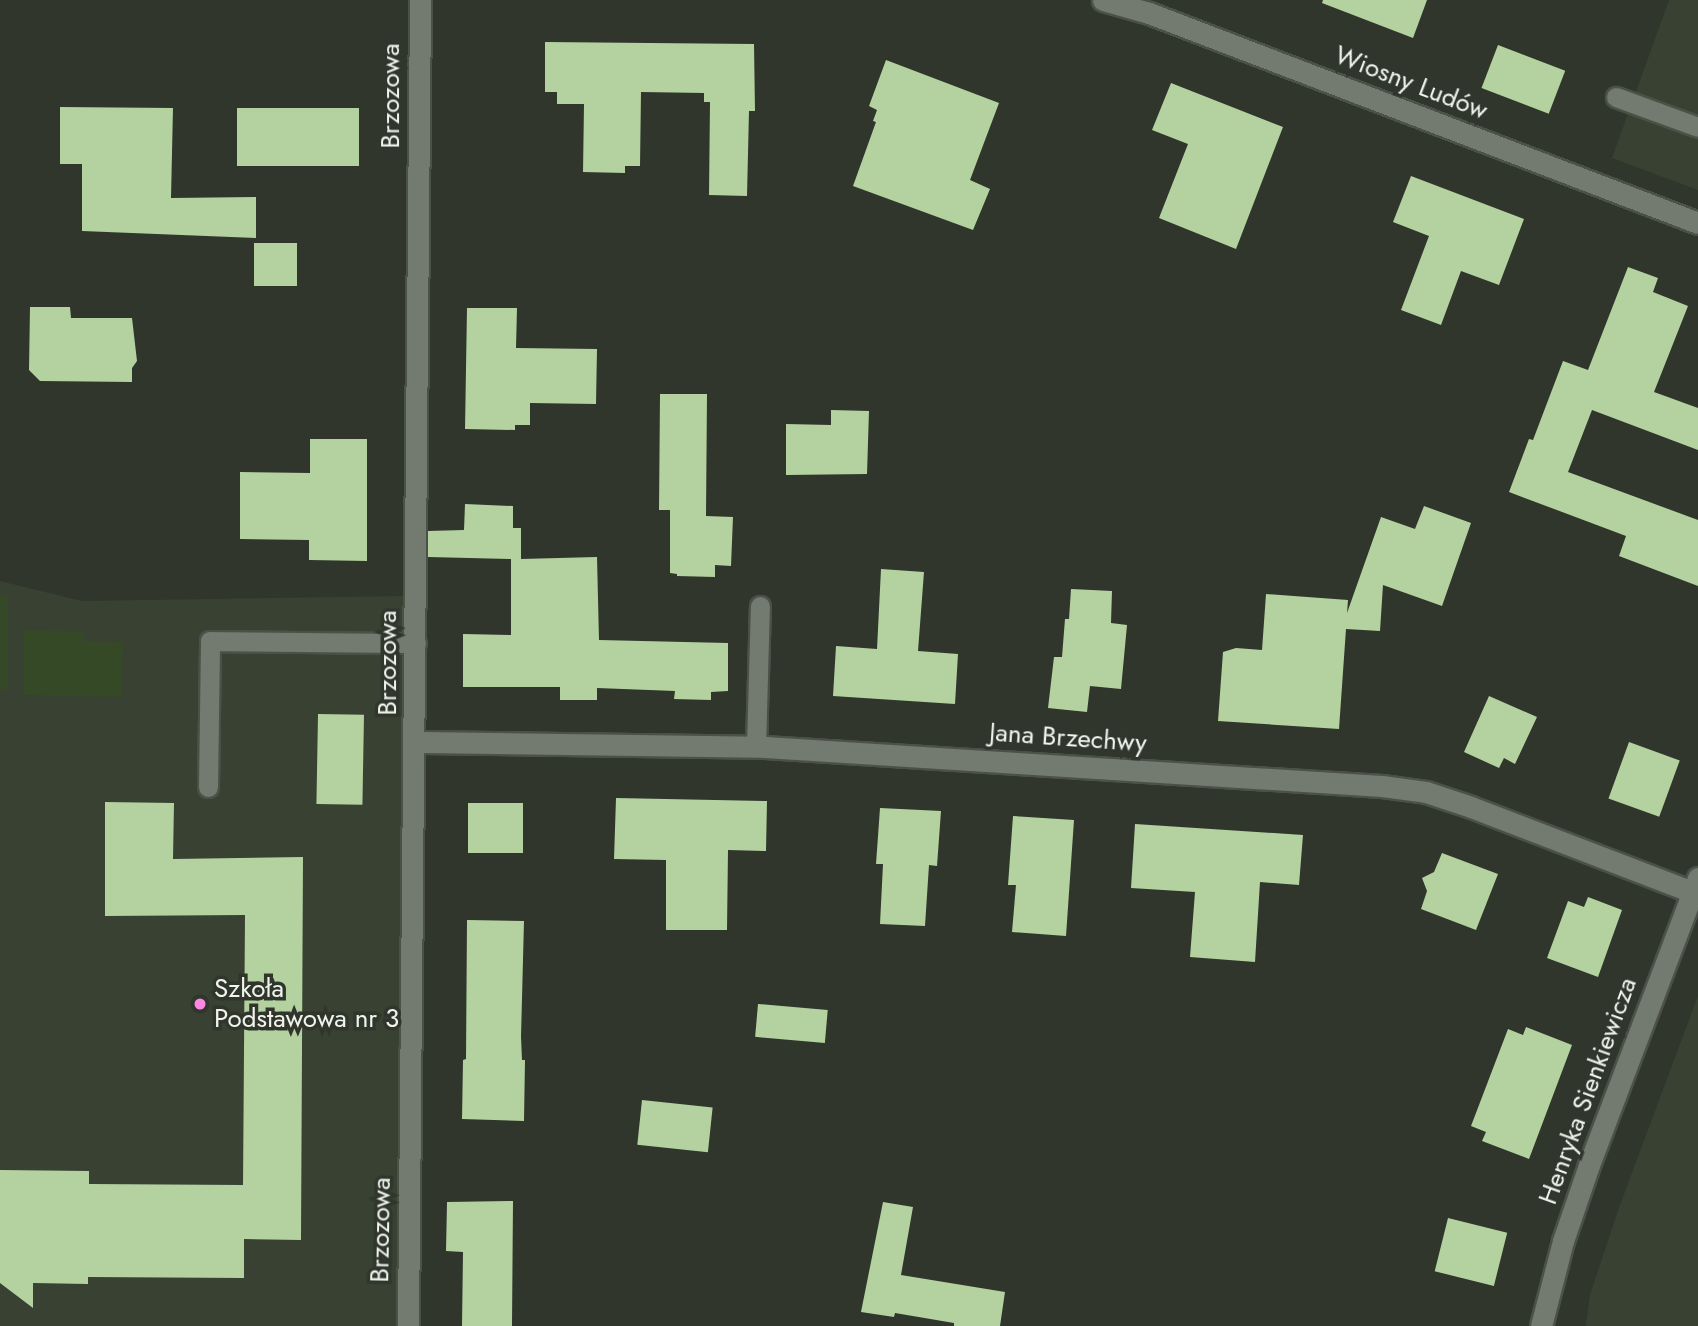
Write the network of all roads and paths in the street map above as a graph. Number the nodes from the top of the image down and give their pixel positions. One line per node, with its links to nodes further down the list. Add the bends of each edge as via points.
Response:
1 (420, 0): 7 (street, Brzozowa)
2 (1115, 1): 5 (street, Wiosny Ludów)
3 (1616, 97): 4 (lane)
4 (1698, 127)
5 (1698, 223)
6 (760, 606): 9 (lane)
7 (416, 643): 8 (street, Brzozowa); 10 (lane, via 210,641)
8 (415, 742): 9 (street, Jana Brzechwy); 12 (street, Brzozowa)
9 (756, 747): 11 (street, Jana Brzechwy, via 1426,792)
10 (208, 787)
11 (1696, 888): 13 (street, Henryka Sienkiewicza, via 1589,1165)
12 (408, 1326)
13 (1541, 1326)

